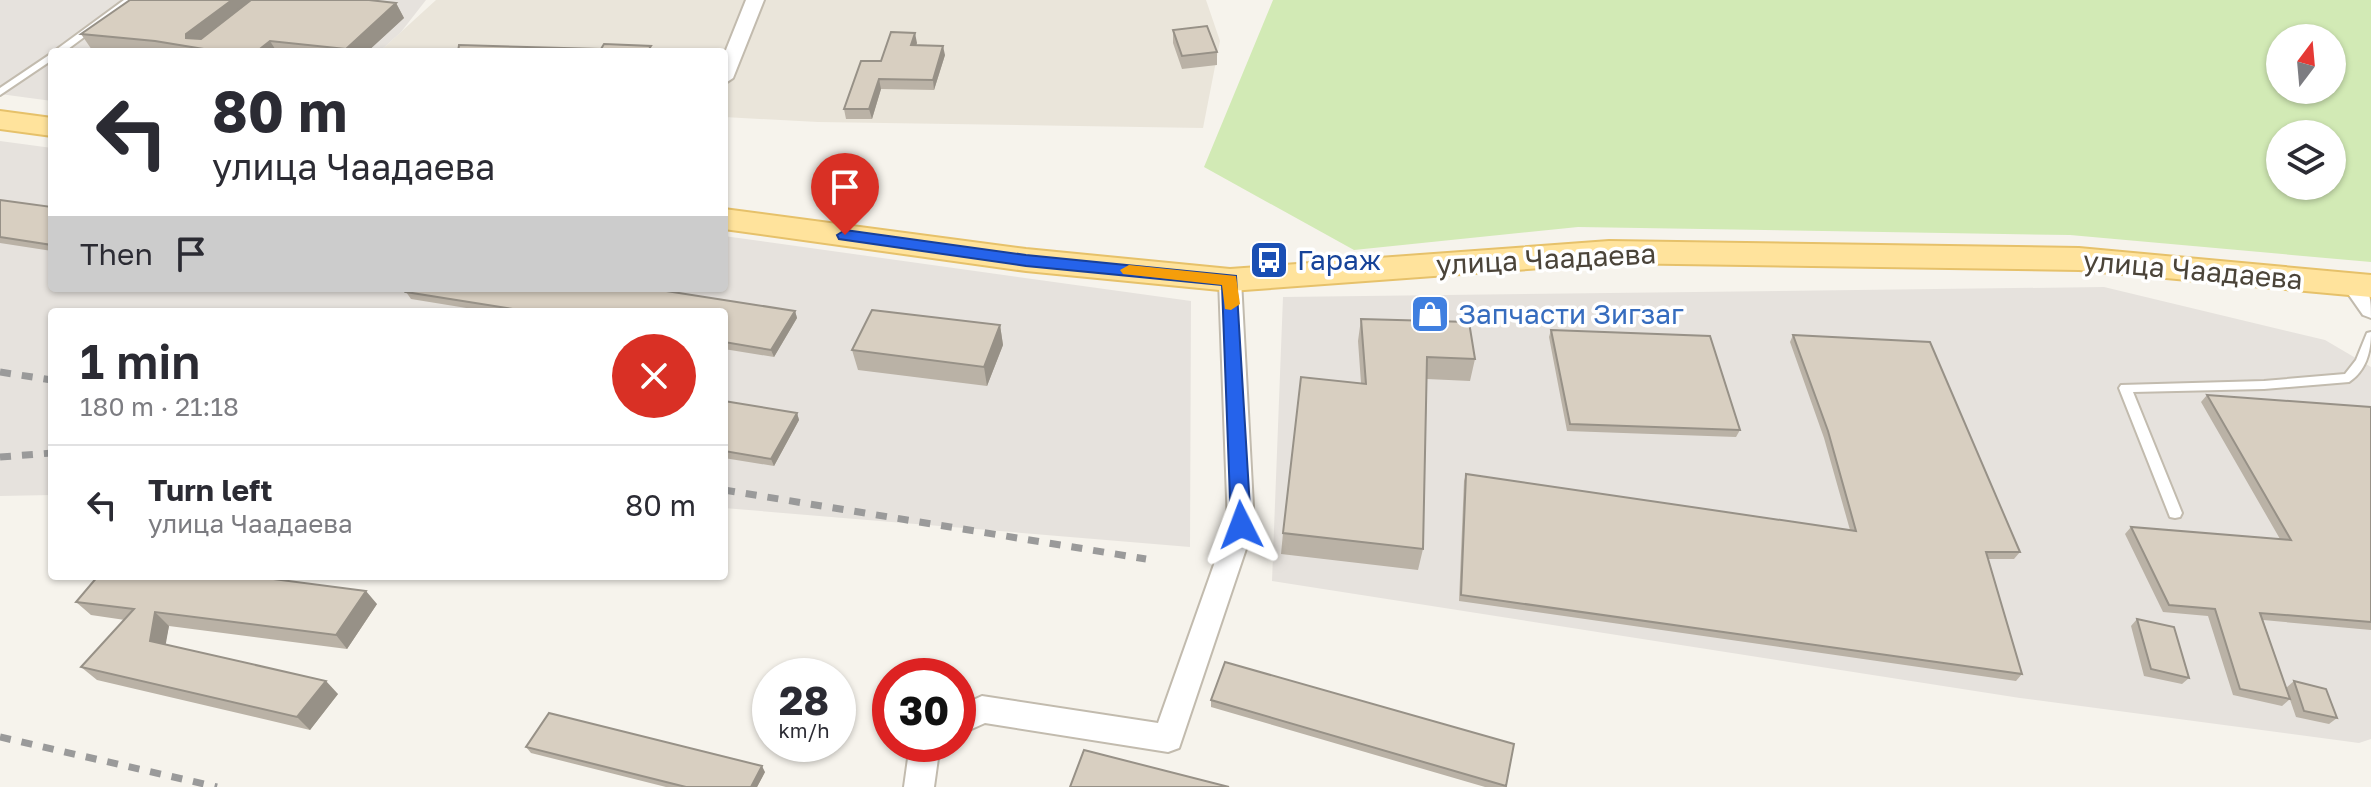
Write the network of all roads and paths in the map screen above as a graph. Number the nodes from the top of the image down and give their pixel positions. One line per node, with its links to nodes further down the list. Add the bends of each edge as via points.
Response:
1 (130, 0): 3 (lane)
2 (755, 0): 5 (street)
3 (64, 48)
4 (48, 59): 6 (lane)
5 (728, 68)
6 (0, 92)
7 (0, 120): 8 (main road)
8 (48, 126)
9 (728, 220): 10 (main road, улица Чаадаева, via 1026,260)
10 (1230, 280): 11 (main road, улица Чаадаева, via 1609,252 2079,259); 14 (street, via 1241,525 1168,738 982,709)
11 (2365, 294)
12 (2371, 336): 13 (lane, via 2349,378 2125,388)
13 (2175, 513)
14 (976, 712)
15 (922, 762): 16 (street)
16 (919, 787)

